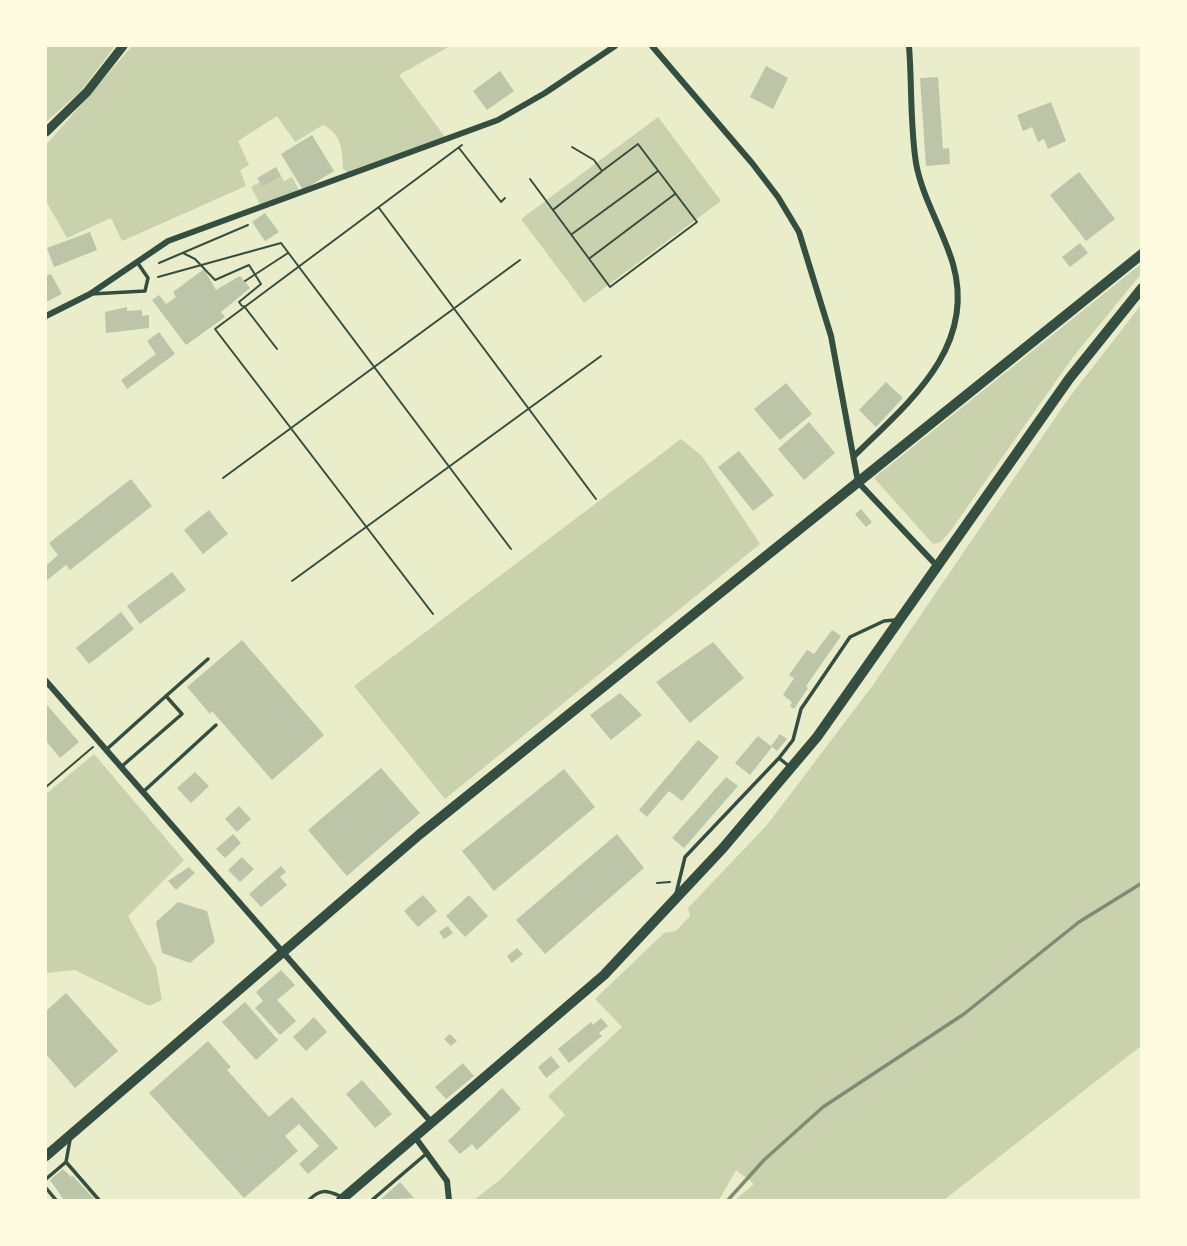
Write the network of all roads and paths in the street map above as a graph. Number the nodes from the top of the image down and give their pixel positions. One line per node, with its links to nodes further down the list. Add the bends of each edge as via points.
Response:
1 (123, 46): 5 (main road, via 87,92)
2 (615, 46): 23 (street, via 498,120 168,242)
3 (652, 46): 40 (street, via 752,163 799,232 828,326)
4 (909, 46): 40 (street, via 916,164 953,264 958,291 956,322 949,347 936,368)
5 (46, 132)
6 (463, 143): 7 (path)
7 (459, 147): 13 (path, via 501,202); 14 (path)
8 (572, 147): 9 (path, via 594,160)
9 (602, 171): 10 (path, via 638,144); 15 (path)
10 (658, 171): 12 (path); 17 (path)
11 (530, 179): 15 (path)
12 (675, 193): 21 (path); 21 (path, via 697,222 610,287)
13 (505, 198)
14 (378, 207): 26 (path); 33 (path)
15 (553, 210): 17 (path)
16 (248, 226): 18 (path)
17 (571, 235): 21 (path)
18 (183, 253): 24 (path); 25 (path)
19 (288, 253): 25 (path, via 281,243); 26 (path); 27 (path)
20 (1142, 254): 43 (main road)
21 (589, 259)
22 (520, 260): 33 (path)
23 (137, 262): 31 (street); 31 (lane, via 148,278 145,291)
24 (159, 263)
25 (201, 265): 27 (path, via 215,280 249,265); 28 (path)
26 (299, 267): 32 (path); 37 (path)
27 (256, 274): 29 (path); 32 (path, via 261,284 239,302)
28 (157, 277)
29 (244, 281)
30 (1142, 288): 47 (main road, via 1069,379)
31 (90, 294): 34 (street)
32 (243, 306): 35 (path); 39 (path, via 215,329)
33 (453, 308): 37 (path); 38 (path)
34 (46, 316)
35 (276, 349)
36 (601, 356): 38 (path)
37 (373, 367): 39 (path); 41 (path)
38 (528, 408): 41 (path); 44 (path)
39 (289, 429): 42 (path); 45 (path)
40 (854, 456): 43 (street)
41 (449, 468): 45 (path); 46 (path)
42 (223, 478)
43 (858, 482): 47 (street); 65 (main road, via 420,834)
44 (596, 499)
45 (367, 527): 48 (path); 49 (path)
46 (511, 550)
47 (937, 566): 50 (main road)
48 (292, 581)
49 (433, 614)
50 (900, 620): 57 (lane, via 884,621 850,637 801,709 793,740); 59 (main road)
51 (208, 659): 53 (lane)
52 (46, 681): 55 (street)
53 (166, 696): 56 (lane); 58 (lane, via 182,714)
54 (216, 725): 61 (lane)
55 (99, 742): 56 (street); 60 (path)
56 (106, 750): 58 (street)
57 (779, 758): 59 (lane); 62 (lane, via 685,856)
58 (121, 767): 61 (street)
59 (791, 767): 64 (main road)
60 (46, 787)
61 (143, 792): 65 (street)
62 (679, 880): 63 (path); 64 (lane)
63 (657, 883)
64 (673, 903): 66 (main road, via 604,975)
65 (284, 951): 66 (street); 67 (main road)
66 (432, 1123): 68 (main road)
67 (71, 1134): 70 (main road); 71 (lane)
68 (415, 1137): 69 (street); 74 (main road)
69 (428, 1153): 78 (lane); 79 (street, via 447,1181)
70 (46, 1156)
71 (66, 1162): 72 (lane); 76 (lane)
72 (46, 1179)
73 (46, 1188): 75 (lane)
74 (343, 1199): 77 (lane, via 326,1190)
75 (56, 1200)
76 (99, 1200)
77 (309, 1200)
78 (372, 1200)
79 (449, 1200)

